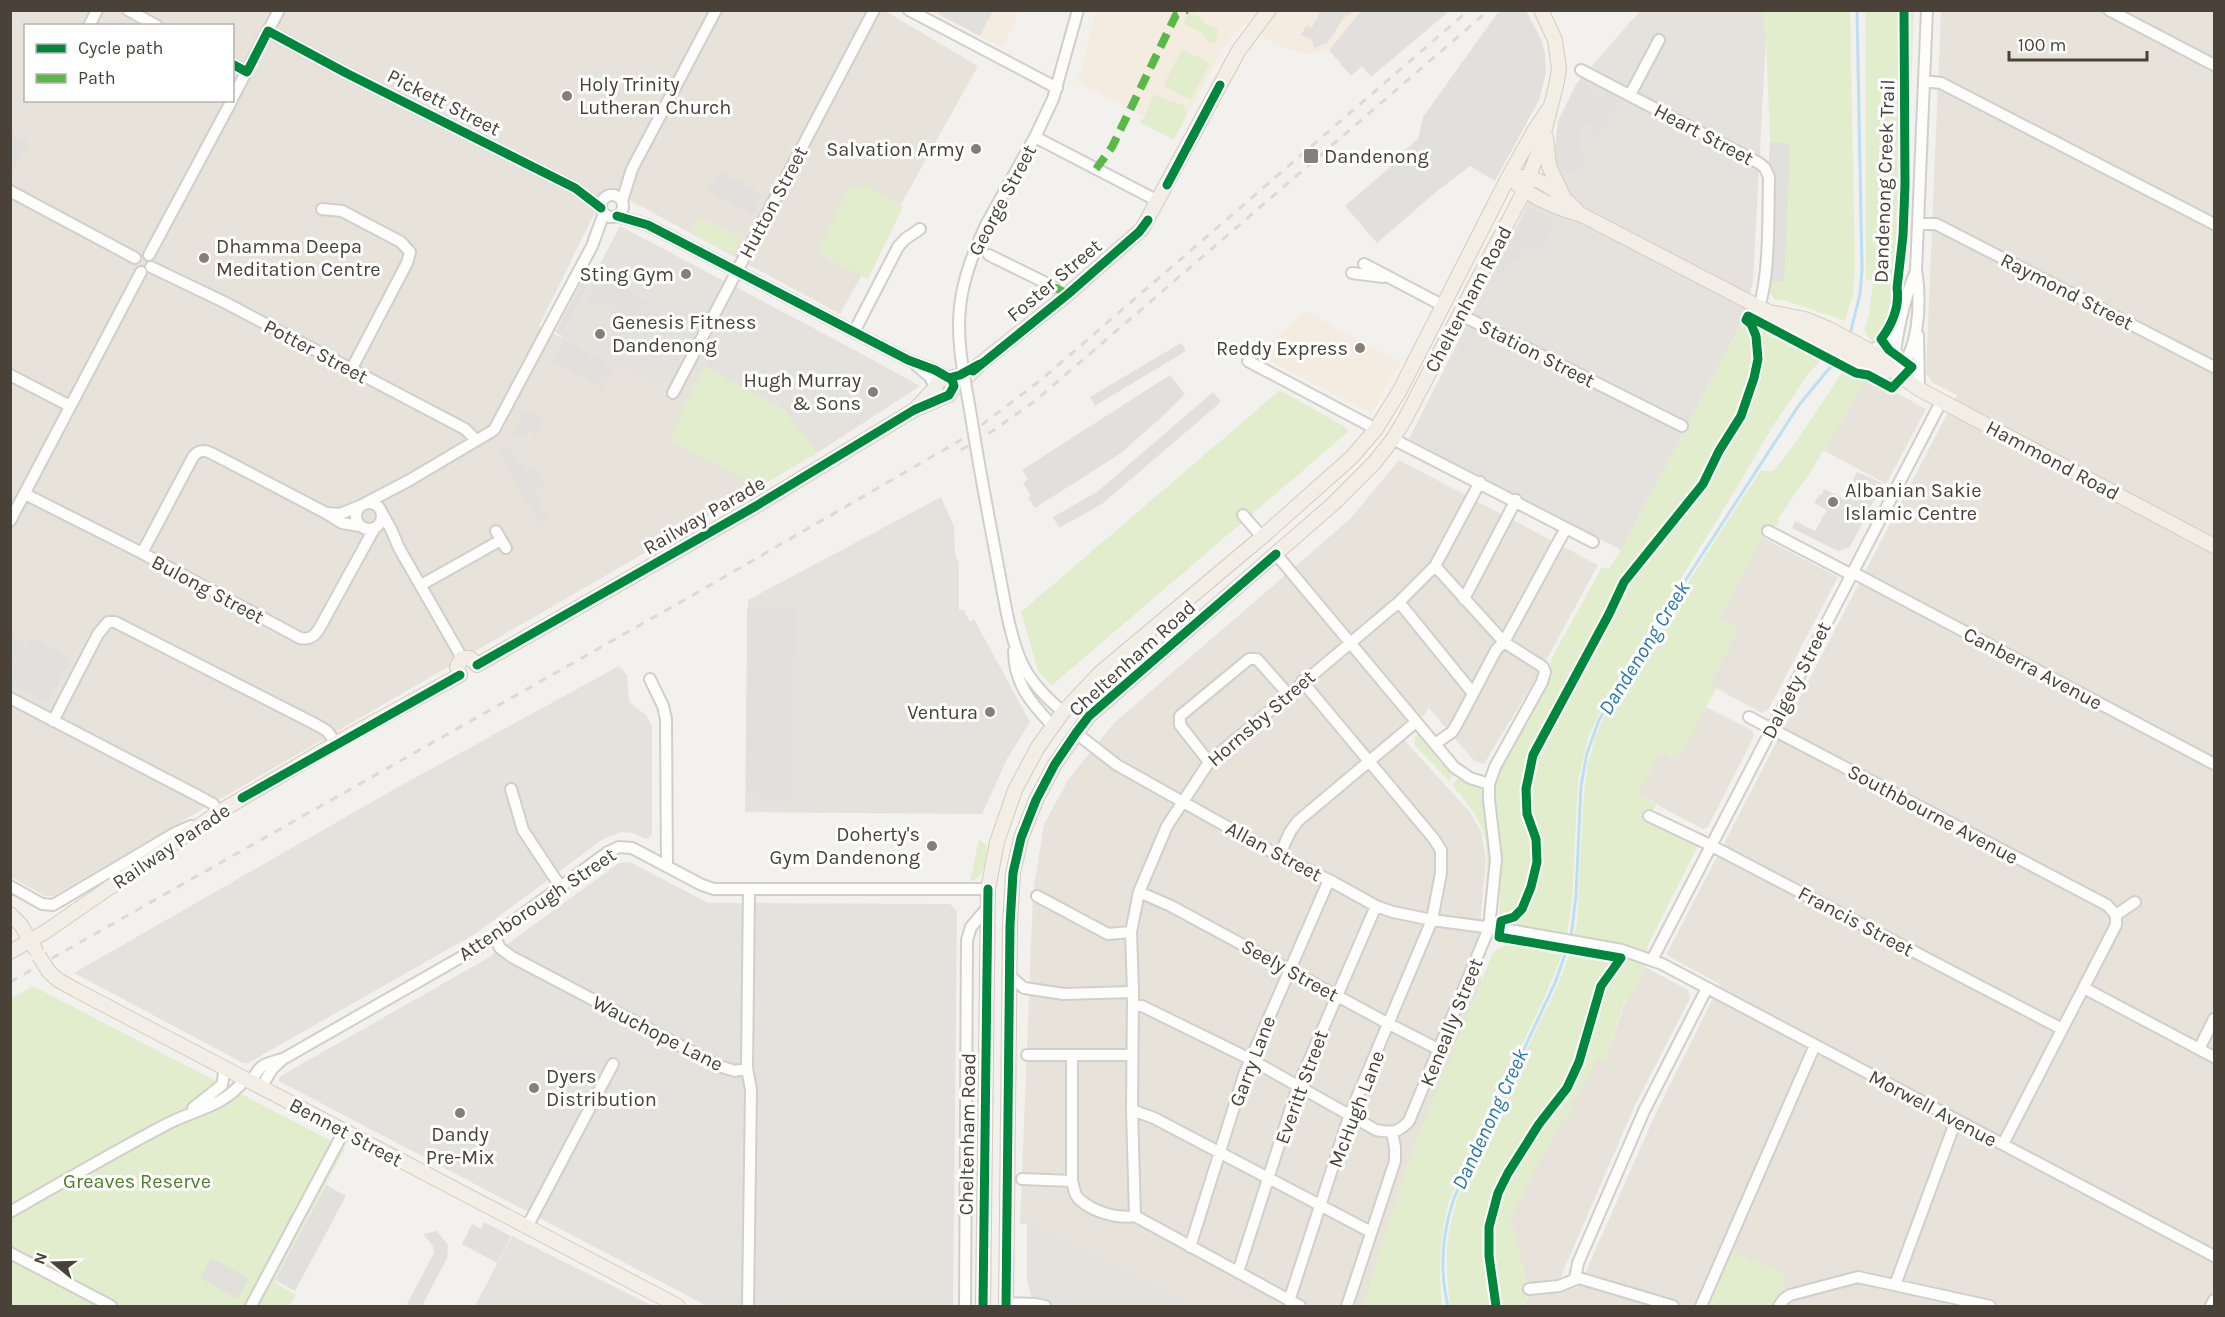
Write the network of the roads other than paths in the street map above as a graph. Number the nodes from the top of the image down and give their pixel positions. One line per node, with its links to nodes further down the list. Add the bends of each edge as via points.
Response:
1 (97, 10): 12 (street)
2 (128, 10): 13 (street)
3 (279, 10): 14 (street)
4 (716, 10): 28 (street)
5 (874, 10): 49 (street, Hutton Street)
6 (909, 10): 21 (street)
7 (1078, 10): 21 (street, George Street)
8 (1269, 10): 35 (main road, Foster Street, via 1239,50)
9 (1541, 10): 25 (main road, Cheltenham Road, via 1555,40 1558,60 1558,80)
10 (1927, 10): 20 (street)
11 (2109, 10): 17 (street)
12 (90, 24)
13 (153, 24)
14 (268, 31): 19 (street); 31 (street, Pickett Street)
15 (1659, 40): 22 (street)
16 (234, 65): 19 (street)
17 (2214, 65)
18 (1581, 70): 22 (street, Heart Street)
19 (247, 72): 23 (street)
20 (1924, 81): 40 (street); 41 (street, via 1941,83)
21 (1057, 88): 27 (street, George Street)
22 (1630, 95): 55 (street, Heart Street, via 1766,168)
23 (234, 96)
24 (231, 102): 44 (street)
25 (1549, 108): 26 (main road, Cheltenham Road); 29 (main road, Cheltenham Road)
26 (1546, 129): 30 (main road, Cheltenham Road); 34 (main road, via 1549,163)
27 (1035, 137): 35 (street); 106 (street, George Street, bridge, via 969,264 959,329 978,460)
28 (632, 169): 33 (street); 36 (street)
29 (1509, 176): 30 (main road); 54 (main road, Cheltenham Road)
30 (1527, 183): 34 (main road, Hammond Road); 39 (main road, Hammond Road, via 1562,209); 56 (main road, Cheltenham Road)
31 (575, 188): 33 (street, Pickett Street); 38 (street, Pickett Street)
32 (10, 191): 46 (street)
33 (608, 196): 36 (street, via 617,196); 38 (street, via 602,201)
34 (1564, 198): 39 (main road, Hammond Road)
35 (1158, 201): 63 (main road, Foster Street, via 1139,232)
36 (623, 203): 38 (street, via 622,212); 42 (street, Pickett Street)
37 (322, 210): 65 (street, via 342,211 401,242 410,253)
38 (609, 214): 42 (street, Pickett Street); 79 (street, via 499,423)
39 (1581, 215): 55 (main road, Hammond Road)
40 (1918, 224): 50 (street); 64 (street, Raymond Street, via 1936,224)
41 (2214, 224)
42 (648, 225): 49 (street, Pickett Street)
43 (920, 229): 58 (street, via 898,247)
44 (148, 255): 46 (street); 48 (street, via 152,260)
45 (989, 255): 53 (street)
46 (135, 258): 48 (street, via 134,265)
47 (1364, 264): 52 (street, Station Street)
48 (146, 270): 65 (street, Potter Street, via 224,302); 74 (street)
49 (737, 270): 58 (street, Pickett Street); 71 (street, Hutton Street)
50 (1917, 271): 57 (street); 59 (street)
51 (1352, 273): 52 (street, Station Street)
52 (1392, 278): 54 (street, Station Street)
53 (1054, 287)
54 (1442, 305): 56 (main road, Station Street); 77 (main road, Cheltenham Road)
55 (1764, 309): 60 (main road, Hammond Road, via 1788,327 1826,335)
56 (1461, 315): 76 (street, Station Street); 78 (main road, Cheltenham Road)
57 (1918, 320): 66 (street, via 1910,350); 70 (street)
58 (854, 332): 61 (street, Pickett Street)
59 (1896, 332): 60 (street, via 1887,344); 66 (street)
60 (1865, 352): 66 (main road, Hammond Road, via 1880,371)
61 (908, 360): 68 (street, Pickett Street); 69 (street, Pickett Street, via 930,377)
62 (1248, 361): 77 (street)
63 (980, 364): 68 (main road, Foster Street); 72 (main road, Foster Street)
64 (2214, 367)
65 (351, 370): 79 (street, Potter Street, via 465,429)
66 (1893, 371): 70 (main road, Hammond Road)
67 (10, 375): 74 (street)
68 (948, 377): 69 (main road, via 939,380); 72 (main road, via 954,386)
69 (935, 387): 72 (main road, via 940,395); 75 (main road, Railway Parade)
70 (1919, 389): 73 (main road, Hammond Road)
71 (674, 393)
72 (949, 394): 75 (main road, Railway Parade)
73 (1941, 402): 96 (main road, Hammond Road); 102 (street, Dalgety Street)
74 (70, 406): 82 (street)
75 (914, 410): 110 (main road, Railway Parade, via 756,506)
76 (1682, 426)
77 (1376, 429): 78 (main road); 93 (main road, Cheltenham Road, via 1352,457)
78 (1393, 439): 81 (street); 99 (main road, Cheltenham Road, via 1333,504)
79 (476, 440): 80 (street)
80 (408, 482): 84 (street); 85 (street, via 387,497)
81 (1480, 482): 83 (street); 101 (street, Hornsby Street)
82 (25, 494): 88 (street); 98 (street, Bulong Street)
83 (1515, 500): 91 (street); 104 (street)
84 (363, 504): 85 (street, via 373,503); 86 (street, via 340,514); 89 (street, via 356,514)
85 (382, 512): 90 (street); 97 (street)
86 (326, 513): 89 (street, via 342,523); 98 (street, via 203,450 193,457)
87 (1244, 515): 93 (street)
88 (10, 521)
89 (361, 527): 90 (street); 100 (street, Bulong Street, via 362,541)
90 (375, 528): 97 (street); 100 (street, Bulong Street)
91 (1566, 528): 95 (street); 108 (street)
92 (1768, 531): 102 (street, Canberra Avenue)
93 (1263, 537): 99 (main road); 117 (main road, Cheltenham Road, via 1100,673)
94 (501, 540): 103 (street)
95 (1593, 542)
96 (2214, 546)
97 (399, 548): 103 (street)
98 (142, 554): 100 (street, Bulong Street, via 306,639 319,629)
99 (1276, 554): 107 (street); 123 (main road, Cheltenham Road, via 1098,708)
100 (356, 560)
101 (1435, 566): 104 (street); 105 (street, Hornsby Street)
102 (1851, 573): 122 (street, Dalgety Street); 128 (street, Canberra Avenue)
103 (421, 585): 109 (street)
104 (1464, 598): 108 (street)
105 (1399, 602): 107 (street, Hornsby Street); 114 (street)
106 (1013, 642): 117 (street, George Street, via 1030,681); 121 (street, George Street, via 1018,680 1033,705)
107 (1350, 642): 113 (street, Hornsby Street); 120 (street)
108 (1504, 642): 114 (street); 129 (street, via 1545,672)
109 (462, 658): 110 (main road, via 470,657); 111 (main road, via 457,667)
110 (477, 665): 111 (main road, via 472,676)
111 (460, 675): 124 (main road, Railway Parade)
112 (650, 679): 136 (street, via 666,719)
113 (1302, 681): 115 (street, Hornsby Street); 127 (street, McHugh Lane)
114 (1472, 692): 125 (street, via 1452,732)
115 (1288, 694): 126 (street, Hornsby Street); 126 (street, via 1257,659 1249,659 1180,716 1180,725)
116 (10, 698): 119 (street)
117 (1063, 712): 121 (main road, Cheltenham Road); 123 (main road)
118 (1749, 717): 122 (street, Southbourne Avenue)
119 (53, 721): 124 (street, via 98,634 108,622 115,622 327,730); 132 (street, via 204,798 213,804)
120 (1416, 722): 125 (street); 127 (street)
121 (1052, 725): 123 (main road); 141 (main road, Cheltenham Road, via 1011,800)
122 (1770, 729): 134 (street, Dalgety Street); 148 (street, Southbourne Avenue, via 2107,905)
123 (1076, 733): 131 (street, Allan Street, via 1117,765); 158 (main road, Cheltenham Road, via 1036,800 1021,838 1013,873)
124 (336, 743): 132 (main road, Railway Parade)
125 (1435, 744): 129 (street, via 1460,772)
126 (1209, 762): 131 (street, Hornsby Street)
127 (1370, 762): 135 (street, via 1298,821); 149 (street, McHugh Lane, via 1441,850)
128 (2214, 764)
129 (1489, 784): 150 (street, Keneally Street, via 1496,859)
130 (511, 789): 139 (street, via 523,830)
131 (1183, 802): 135 (street, Allan Street); 142 (street, Hornsby Street, via 1167,826)
132 (214, 815): 138 (street, via 175,833 53,905 42,904); 153 (main road, Railway Parade)
133 (1649, 816): 134 (street, Francis Street)
134 (1710, 845): 156 (street, Dalgety Street); 166 (street, Francis Street)
135 (1279, 856): 137 (street, Allan Street)
136 (667, 866): 139 (street, Attenborough Street, via 632,848 619,847); 140 (street, Attenborough Street, via 707,887)
137 (1329, 880): 145 (street, Allan Street); 157 (street, Garry Lane)
138 (10, 886)
139 (561, 886): 152 (street, Attenborough Street)
140 (749, 889): 141 (street, Attenborough Street); 177 (street)
141 (988, 890): 146 (main road, Cheltenham Road)
142 (1139, 892): 151 (street, Hornsby Street); 157 (street, Seely Street)
143 (1037, 896): 151 (street, via 1108,934)
144 (2135, 902): 148 (street)
145 (1376, 906): 149 (street, Allan Street); 162 (street, Everitt Street)
146 (987, 908): 205 (main road, Cheltenham Road); 211 (street, via 968,937)
147 (10, 914): 153 (main road, Bennet Street)
148 (2115, 915): 160 (street, via 2116,925)
149 (1432, 920): 150 (street, Allan Street); 165 (street, McHugh Lane)
150 (1489, 928): 154 (street, Allan Street); 169 (street, Keneally Street)
151 (1131, 932): 161 (street, Hornsby Street)
152 (494, 935): 177 (street, Wauchope Lane, via 500,948 512,957 709,1061 729,1070); 178 (street, Attenborough Street, via 282,1059 260,1067)
153 (30, 941): 155 (main road, Railway Parade); 176 (main road, Bennet Street, bridge, via 58,980)
154 (1609, 948): 156 (street, Morwell Avenue)
155 (10, 952)
156 (1652, 960): 159 (street, Morwell Avenue)
157 (1290, 970): 162 (street, Seely Street); 174 (street, Garry Lane)
158 (1010, 976): 161 (street, via 1024,988 1064,994); 206 (main road, Cheltenham Road)
159 (1707, 988): 167 (street, Morwell Avenue); 200 (street, via 1644,1111 1578,1263)
160 (2084, 988): 166 (street); 168 (street)
161 (1133, 992): 163 (street, Hornsby Street)
162 (1337, 996): 165 (street, Seely Street); 179 (street, Everitt Street)
163 (1133, 1006): 171 (street, Hornsby Street); 174 (street, via 1142,1006)
164 (2214, 1019): 168 (street)
165 (1389, 1024): 169 (street, Seely Street); 181 (street, McHugh Lane)
166 (2062, 1029): 186 (street)
167 (1815, 1045): 183 (street, Morwell Avenue); 216 (street)
168 (2199, 1049): 173 (street)
169 (1440, 1050): 185 (street, Keneally Street, via 1409,1121 1401,1131)
170 (1027, 1055): 172 (street)
171 (1132, 1055): 172 (street); 180 (street, Hornsby Street)
172 (1072, 1056): 190 (street)
173 (2214, 1057)
174 (1250, 1059): 179 (street); 187 (street, Garry Lane)
175 (613, 1064): 194 (street)
176 (225, 1068): 178 (main road, Bennet Street); 182 (street, Attenborough Street, via 222,1086)
177 (747, 1068): 210 (street, Wauchope Lane, via 751,1090)
178 (252, 1083): 182 (street, Attenborough Street); 184 (main road, Bennet Street)
179 (1298, 1086): 181 (street); 188 (street, Everitt Street)
180 (1132, 1110): 187 (street); 193 (street, Hornsby Street)
181 (1350, 1114): 185 (street, via 1376,1130); 191 (street, McHugh Lane)
182 (180, 1117): 192 (street, Attenborough Street)
183 (1956, 1119): 186 (street, Morwell Avenue); 201 (street)
184 (344, 1131): 194 (main road, Bennet Street); 208 (street)
185 (1392, 1133): 195 (street, via 1395,1161)
186 (2003, 1144): 198 (street, Morwell Avenue)
187 (1220, 1151): 188 (street); 196 (street, Garry Lane)
188 (1269, 1178): 191 (street); 199 (street, Everitt Street)
189 (1022, 1179): 190 (street)
190 (1072, 1181): 193 (street, via 1079,1199 1090,1206 1116,1217)
191 (1321, 1205): 195 (street); 204 (street, McHugh Lane)
192 (10, 1212)
193 (1135, 1216): 196 (street)
194 (527, 1227): 209 (main road, Bennet Street)
195 (1371, 1232): 214 (street)
196 (1190, 1247): 199 (street)
197 (10, 1253): 207 (street)
198 (2214, 1256)
199 (1238, 1272): 204 (street)
200 (1575, 1279): 202 (street, via 1559,1286); 215 (street)
201 (1895, 1286): 217 (street, via 1855,1277 1790,1295); 218 (street)
202 (1529, 1289)
203 (2214, 1300): 219 (street)
204 (1289, 1301): 213 (street)
205 (983, 1305): 206 (main road)
206 (1006, 1305): 212 (street)
207 (111, 1306)
208 (251, 1306)
209 (678, 1306)
210 (748, 1306)
211 (965, 1306)
212 (1045, 1306)
213 (1300, 1306)
214 (1347, 1306)
215 (1673, 1306)
216 (1701, 1306)
217 (1779, 1306)
218 (1990, 1306)
219 (2211, 1306)

